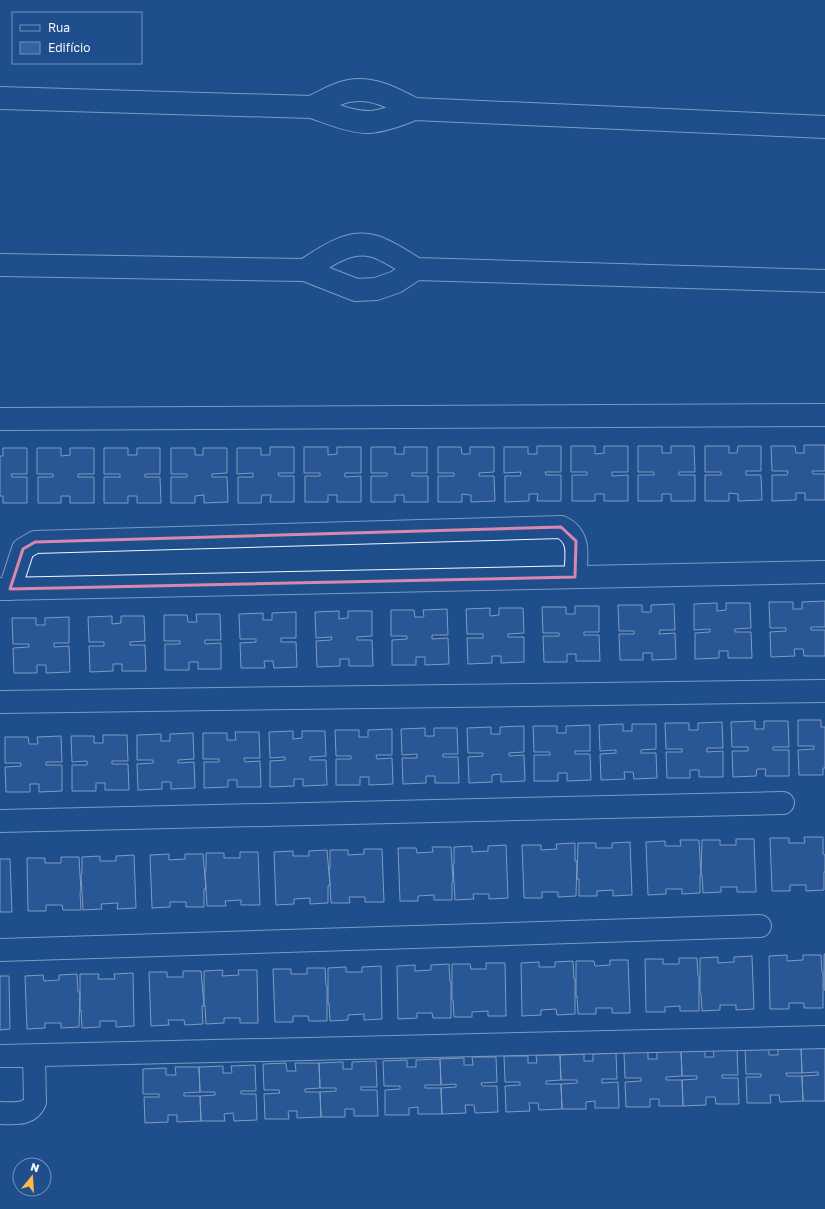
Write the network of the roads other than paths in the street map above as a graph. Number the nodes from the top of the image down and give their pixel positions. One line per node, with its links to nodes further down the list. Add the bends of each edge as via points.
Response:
1 (0, 98): 2 (street)
2 (312, 107): 3 (street, via 352,120 369,122 389,119); 3 (street, via 350,90 373,91)
3 (414, 109): 4 (street)
4 (825, 127)
5 (0, 265): 7 (street)
6 (416, 269): 7 (street, via 396,282 376,289 356,290); 7 (street, via 372,246 355,245 337,250); 8 (street)
7 (305, 270)
8 (825, 281)
9 (825, 415): 10 (street)
10 (0, 419)
11 (825, 572): 12 (street)
12 (575, 577): 13 (street); 13 (street, via 576,541 568,530 561,527 35,542 23,549)
13 (5, 589)
14 (825, 691): 15 (street)
15 (0, 702)
16 (783, 803): 17 (street)
17 (0, 820)
18 (760, 926): 19 (street)
19 (0, 950)
20 (825, 1037): 22 (street)
21 (0, 1056): 22 (street)
22 (34, 1056): 23 (street, via 33,1108 26,1113)
23 (0, 1113)

